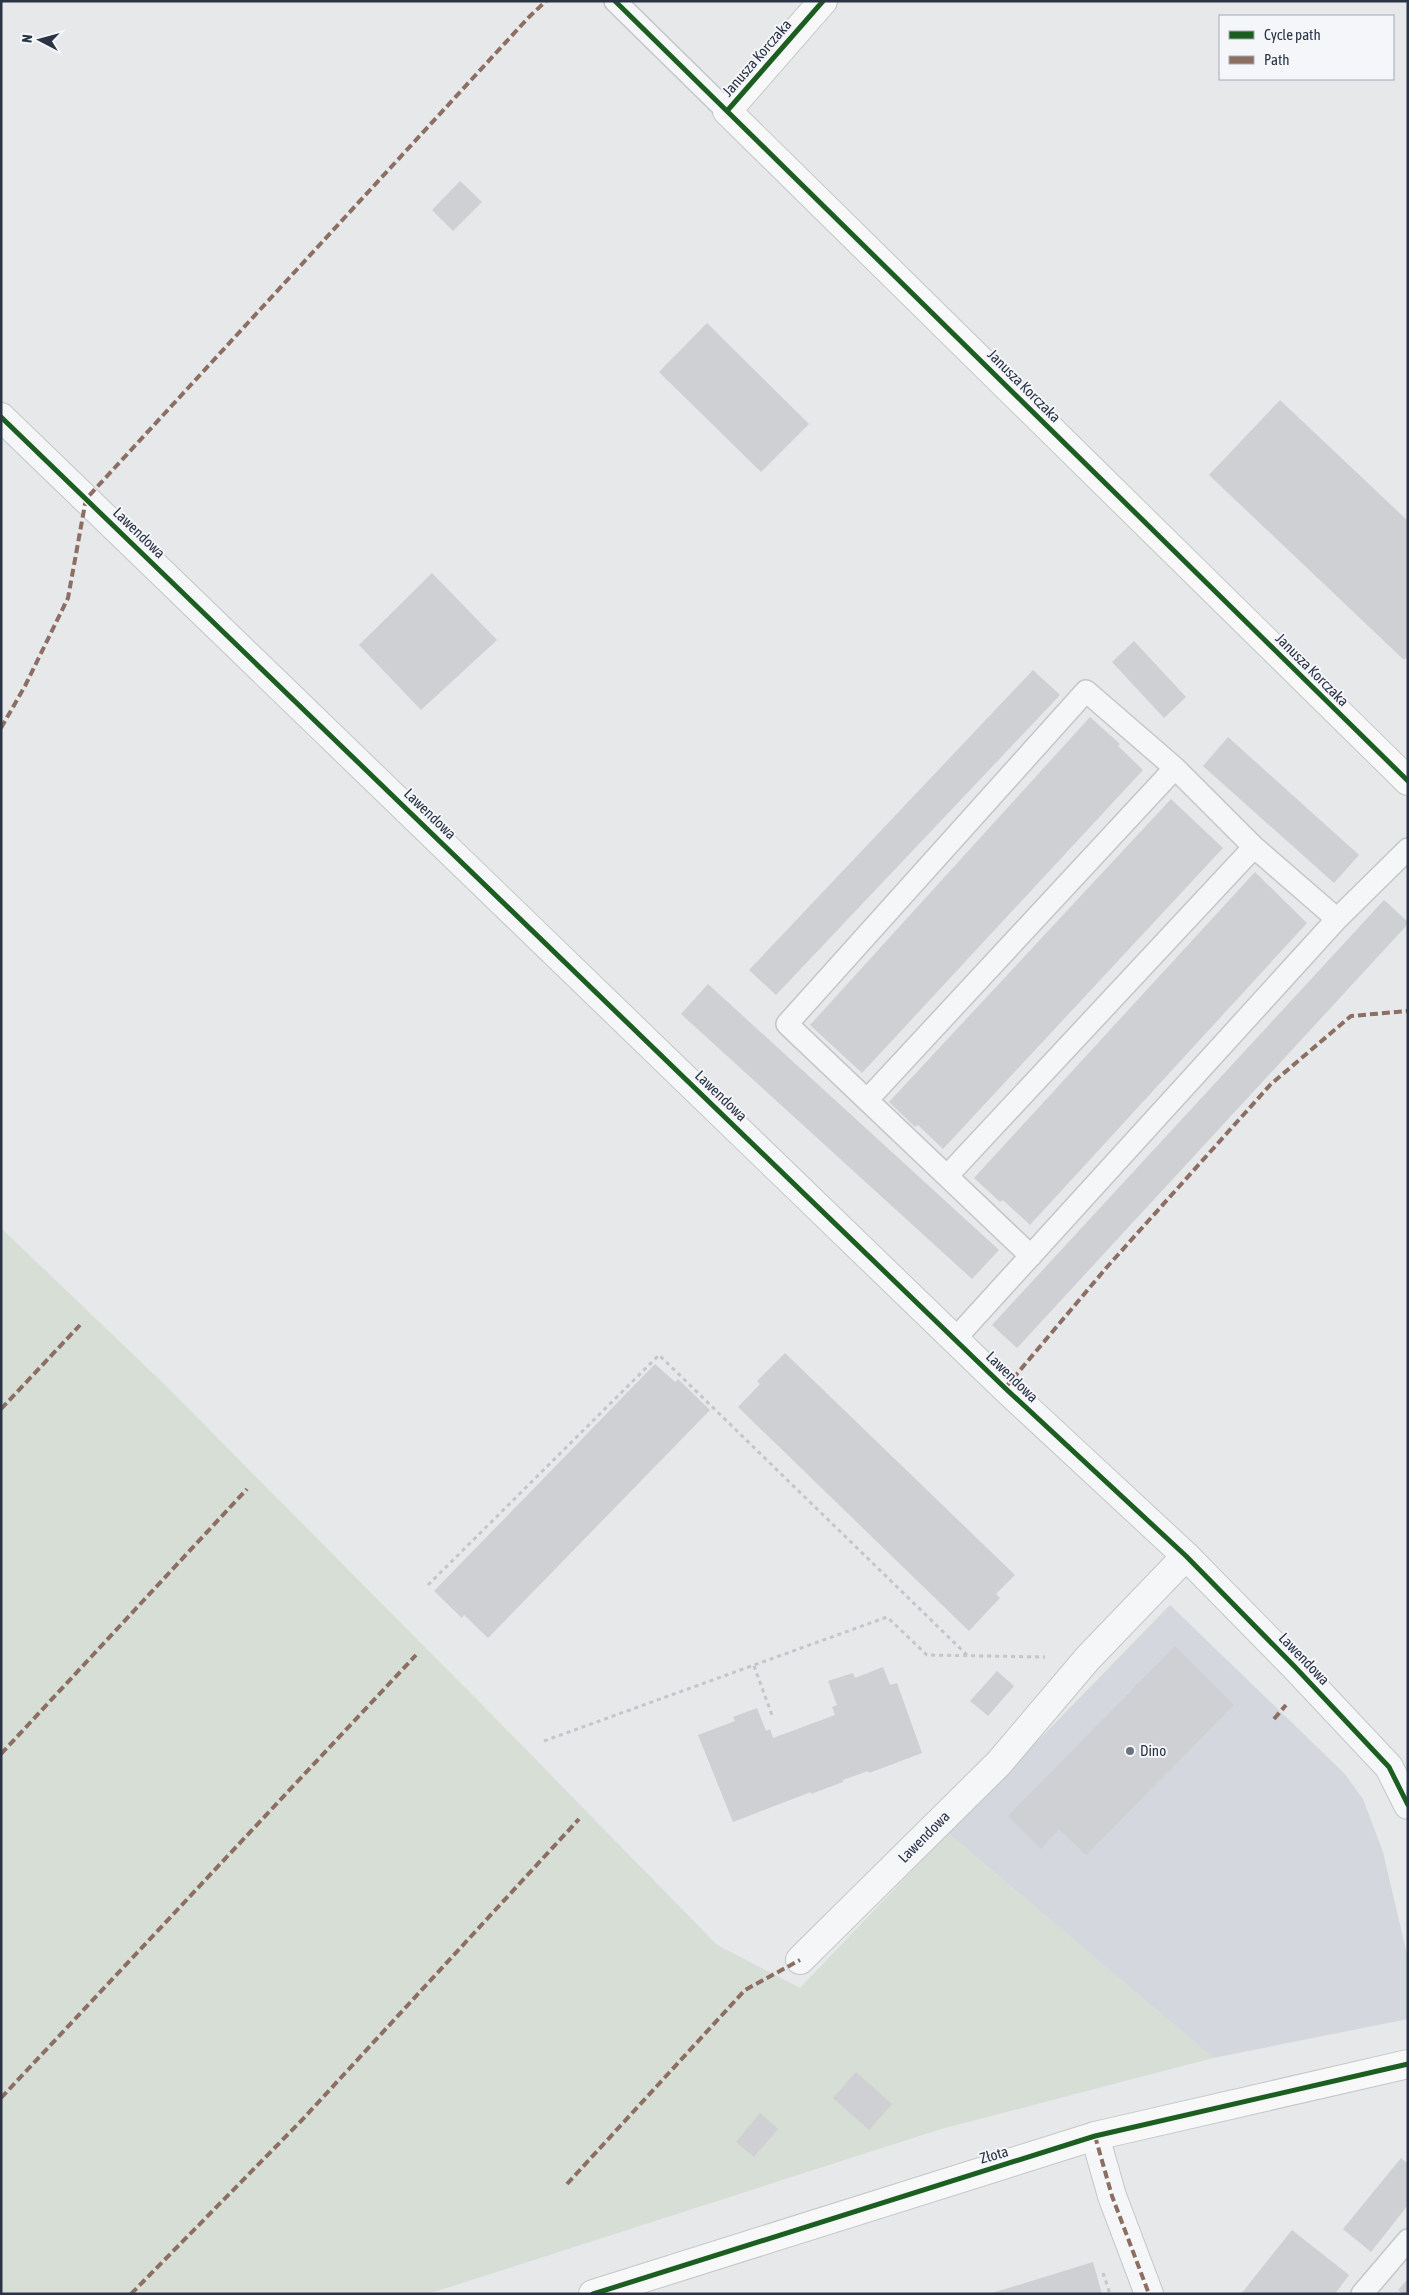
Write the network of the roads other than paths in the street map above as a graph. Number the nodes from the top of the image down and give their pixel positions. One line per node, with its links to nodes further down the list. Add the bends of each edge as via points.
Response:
1 (615, 1): 3 (lane)
2 (823, 1): 3 (street, Janusza Korczaka)
3 (726, 111): 6 (street, Janusza Korczaka)
4 (1, 417): 13 (street, Lawendowa)
5 (1175, 768): 7 (lane); 10 (lane); 10 (lane, via 1086,691 787,1024)
6 (1408, 781)
7 (1254, 847): 9 (lane); 11 (lane)
8 (1408, 849): 9 (lane)
9 (1337, 919): 12 (lane)
10 (867, 1100): 11 (lane)
11 (948, 1175): 12 (lane)
12 (1031, 1256): 13 (lane)
13 (955, 1339): 14 (street, Lawendowa)
14 (1186, 1556): 15 (street, Lawendowa, via 1389,1767); 16 (street, Lawendowa, via 1088,1658 999,1763)
15 (1408, 1805)
16 (800, 1960)
17 (1408, 2064): 18 (street, Złota)
18 (1095, 2136): 20 (street, Złota); 21 (street, via 1112,2196)
19 (1408, 2240): 22 (lane)
20 (593, 2294)
21 (1149, 2294)
22 (1362, 2294)

